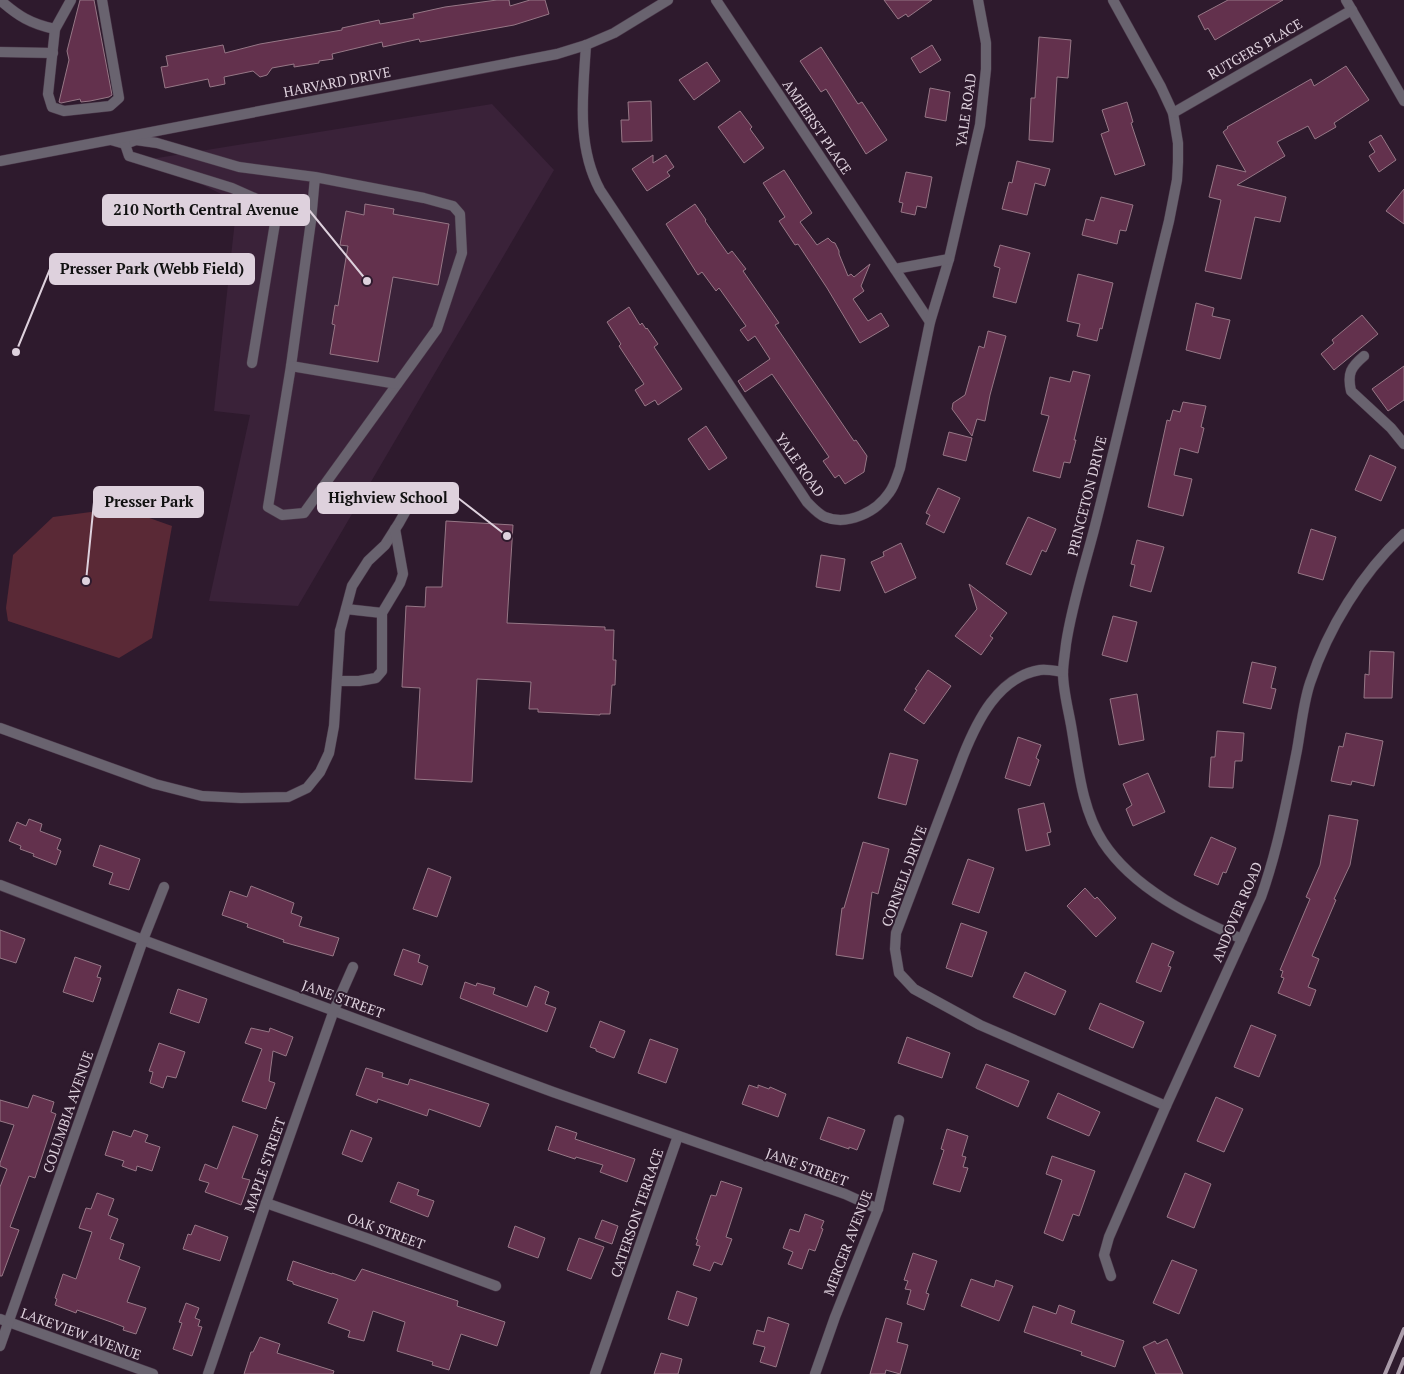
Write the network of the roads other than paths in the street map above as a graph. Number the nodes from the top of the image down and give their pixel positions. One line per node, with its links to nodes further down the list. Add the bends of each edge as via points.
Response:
1 (0, 0): 10 (street, via 16,14 37,25)
2 (70, 0): 10 (street)
3 (102, 0): 13 (street, via 119,98 110,106 64,111 52,107 48,94)
4 (668, 0): 11 (street, HARVARD DRIVE, via 614,33)
5 (716, 0): 23 (street, AMHERST PLACE)
6 (978, 0): 22 (street, YALE ROAD, via 986,43 984,97)
7 (1113, 0): 15 (street, PRINCETON DRIVE)
8 (1346, 0): 9 (street)
9 (1352, 10): 14 (street); 15 (street, RUTGERS PLACE)
10 (55, 29): 13 (street)
11 (586, 45): 16 (street, HARVARD DRIVE, via 557,54); 24 (street, YALE ROAD, via 583,137 593,178 807,502 823,516 844,520 856,517 875,508 890,492 900,468)
12 (0, 52): 13 (street)
13 (53, 53)
14 (1404, 101)
15 (1173, 113): 35 (street, PRINCETON DRIVE, via 1178,162 1174,199 1074,600)
16 (111, 140): 17 (street); 18 (street, HARVARD DRIVE)
17 (124, 144): 19 (street, via 136,140 157,143 239,167); 20 (street, via 129,156 232,188 268,204)
18 (0, 161)
19 (315, 177): 21 (street); 28 (street, via 424,198 453,206 460,214 462,253 438,329)
20 (276, 217): 21 (street); 26 (street)
21 (311, 221): 27 (street)
22 (949, 259): 23 (street); 24 (street, YALE ROAD)
23 (895, 269): 24 (street, AMHERST PLACE)
24 (930, 322)
25 (1364, 356): 29 (street, via 1353,365 1351,391)
26 (252, 363)
27 (291, 366): 28 (street); 28 (street, via 268,507 282,516 304,513)
28 (397, 384)
29 (1404, 444)
30 (413, 498): 31 (street)
31 (396, 529): 33 (street, via 368,561 352,586); 34 (street, via 402,574)
32 (1404, 534): 40 (street, ANDOVER ROAD, via 1381,558 1354,595 1321,655 1310,684 1271,869)
33 (346, 609): 34 (street); 36 (street, via 340,631)
34 (382, 612): 36 (street, via 382,671 376,678)
35 (1063, 672): 40 (street, PRINCETON DRIVE, via 1084,795 1104,843 1128,872 1145,886); 44 (street, CORNELL DRIVE, via 1040,670 1016,680 994,698 982,715 963,756 896,933 894,949 900,973 914,989 980,1025)
36 (337, 681): 37 (street, via 329,753 320,772 306,788 288,797 202,796 155,784)
37 (0, 728)
38 (0, 885): 41 (street, JANE STREET)
39 (164, 887): 41 (street, COLUMBIA AVENUE)
40 (1242, 939): 44 (street, ANDOVER ROAD)
41 (143, 940): 43 (street, JANE STREET); 52 (street, COLUMBIA AVENUE)
42 (353, 967): 43 (street, MAPLE STREET)
43 (334, 1010): 46 (street, JANE STREET); 48 (street, MAPLE STREET)
44 (1166, 1106): 50 (street, ANDOVER ROAD, via 1109,1237 1104,1255)
45 (899, 1120): 49 (street, MERCER AVENUE)
46 (678, 1136): 47 (street, CATERSON TERRACE); 56 (street, CATERSON TERRACE)
47 (754, 1162): 49 (street, JANE STREET)
48 (266, 1203): 51 (street, OAK STREET); 55 (street, MAPLE STREET)
49 (878, 1209): 57 (street, MERCER AVENUE, via 834,1317)
50 (1111, 1276)
51 (496, 1286)
52 (4, 1321): 53 (street, COLUMBIA AVENUE); 54 (street, LAKEVIEW AVENUE)
53 (0, 1346)
54 (153, 1374)
55 (208, 1374)
56 (596, 1374)
57 (816, 1374)

